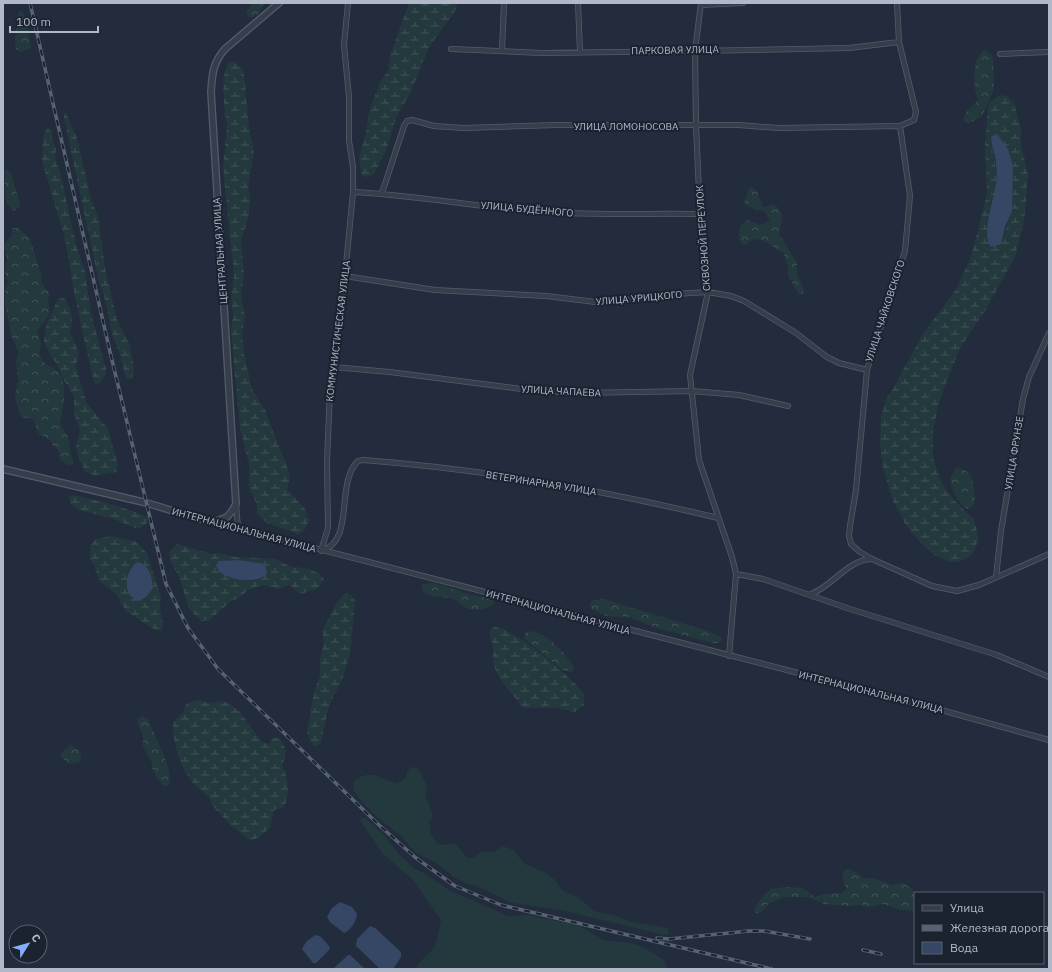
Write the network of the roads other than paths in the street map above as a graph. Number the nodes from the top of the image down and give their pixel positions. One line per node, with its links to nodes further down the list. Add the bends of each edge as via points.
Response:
1 (279, 3): 28 (street, ЦЕНТРАЛЬНАЯ УЛИЦА, via 218,56 212,76 211,100)
2 (348, 3): 17 (street, КОММУНИСТИЧЕСКАЯ УЛИЦА, via 344,45)
3 (504, 3): 10 (street)
4 (578, 3): 12 (street)
5 (744, 3): 7 (street)
6 (897, 3): 8 (street)
7 (701, 4): 11 (street, СКВОЗНОЙ ПЕРЕУЛОК)
8 (899, 42): 11 (street, ПАРКОВАЯ УЛИЦА, via 850,48); 16 (street, via 916,112 914,120)
9 (450, 49): 10 (street, ПАРКОВАЯ УЛИЦА)
10 (502, 50): 12 (street, ПАРКОВАЯ УЛИЦА)
11 (695, 51): 12 (street, ПАРКОВАЯ УЛИЦА); 15 (street, СКВОЗНОЙ ПЕРЕУЛОК)
12 (580, 52)
13 (1049, 52): 14 (street)
14 (1000, 54)
15 (696, 126): 16 (street, УЛИЦА ЛОМОНОСОВА); 18 (street, УЛИЦА ЛОМОНОСОВА, via 556,125 463,128 407,121); 19 (street, СКВОЗНОЙ ПЕРЕУЛОК)
16 (900, 126): 24 (street, УЛИЦА ЧАЙКОВСКОГО, via 910,196 905,251)
17 (353, 192): 18 (street, УЛИЦА БУДЁННОГО); 20 (street, КОММУНИСТИЧЕСКАЯ УЛИЦА)
18 (382, 193): 19 (street, УЛИЦА БУДЁННОГО, via 530,211 584,214)
19 (700, 214): 21 (street, СКВОЗНОЙ ПЕРЕУЛОК, via 706,251)
20 (345, 276): 21 (street, УЛИЦА УРИЦКОГО, via 435,290 546,296 604,303 658,295); 23 (street, КОММУНИСТИЧЕСКАЯ УЛИЦА)
21 (708, 292): 24 (street, УЛИЦА УРИЦКОГО, via 744,301 796,333 827,357); 25 (street, СКВОЗНОЙ ПЕРЕУЛОК, via 690,375)
22 (1049, 333): 36 (street, УЛИЦА ФРУНЗЕ, via 1029,377 1023,399)
23 (332, 367): 25 (street, УЛИЦА ЧАПАЕВА, via 537,391); 32 (street, КОММУНИСТИЧЕСКАЯ УЛИЦА, via 328,414 328,528)
24 (866, 370): 34 (street, УЛИЦА ЧАЙКОВСКОГО, via 856,490 849,536 851,544)
25 (692, 391): 26 (street, УЛИЦА ЧАПАЕВА, via 739,395); 29 (street, СКВОЗНОЙ ПЕРЕУЛОК, via 699,460)
26 (788, 406)
27 (3, 470): 30 (street, ИНТЕРНАЦИОНАЛЬНАЯ УЛИЦА, via 150,504)
28 (236, 504): 30 (street, via 227,517 217,521); 31 (street, ЦЕНТРАЛЬНАЯ УЛИЦА)
29 (718, 518): 32 (street, ВЕТЕРИНАРНАЯ УЛИЦА, via 561,484 415,464 363,460 358,461 350,472 337,540 329,548); 35 (street, СКВОЗНОЙ ПЕРЕУЛОК)
30 (206, 521): 31 (street, ИНТЕРНАЦИОНАЛЬНАЯ УЛИЦА)
31 (238, 528): 32 (street, ИНТЕРНАЦИОНАЛЬНАЯ УЛИЦА)
32 (321, 551): 38 (street, ИНТЕРНАЦИОНАЛЬНАЯ УЛИЦА)
33 (1049, 554): 36 (street)
34 (872, 559): 36 (street, via 932,586 957,591); 37 (street, via 852,565 824,588)
35 (736, 574): 37 (street, via 764,579); 38 (street, СКВОЗНОЙ ПЕРЕУЛОК)
36 (996, 577)
37 (811, 594): 39 (street, via 850,609 997,655)
38 (729, 656): 40 (street, ИНТЕРНАЦИОНАЛЬНАЯ УЛИЦА)
39 (1049, 677)
40 (1049, 740)

